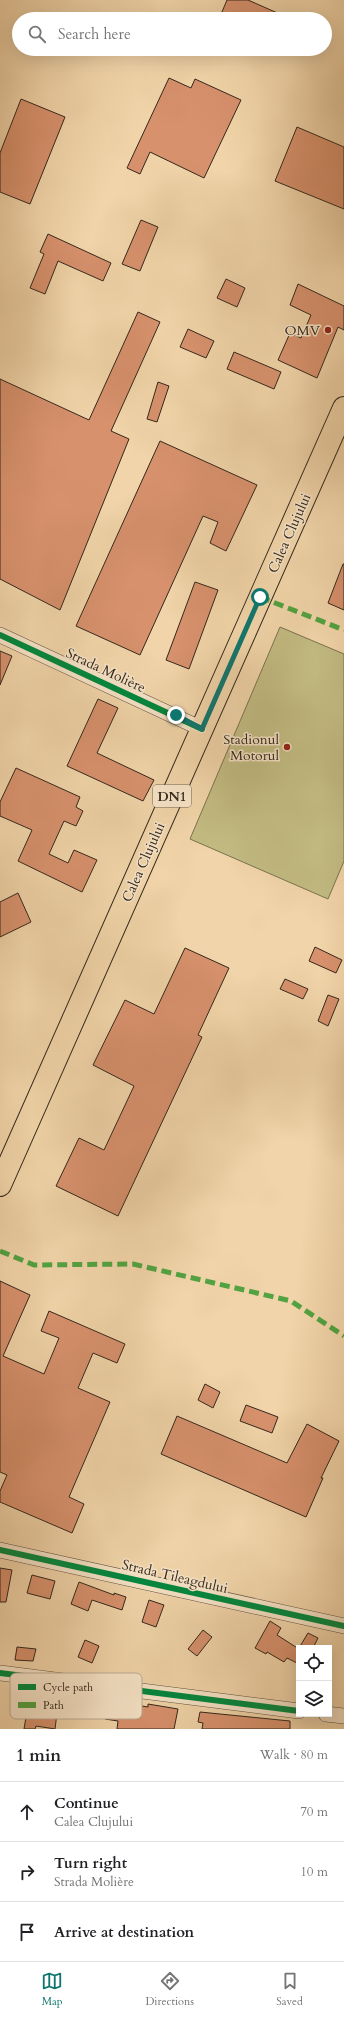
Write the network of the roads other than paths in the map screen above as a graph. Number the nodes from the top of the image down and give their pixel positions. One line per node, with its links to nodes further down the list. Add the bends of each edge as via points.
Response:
1 (344, 408): 3 (main road, Calea Clujului / DN1)
2 (0, 635): 3 (street, Strada Molière)
3 (202, 729): 4 (main road, Calea Clujului / DN1)
4 (0, 1185)
5 (0, 1550): 6 (street, Strada Tileagdului)
6 (344, 1626)
7 (0, 1673): 8 (street)
8 (10, 1674)
9 (142, 1691): 10 (street)
10 (296, 1711)
11 (332, 1715): 12 (street)
12 (344, 1716)

